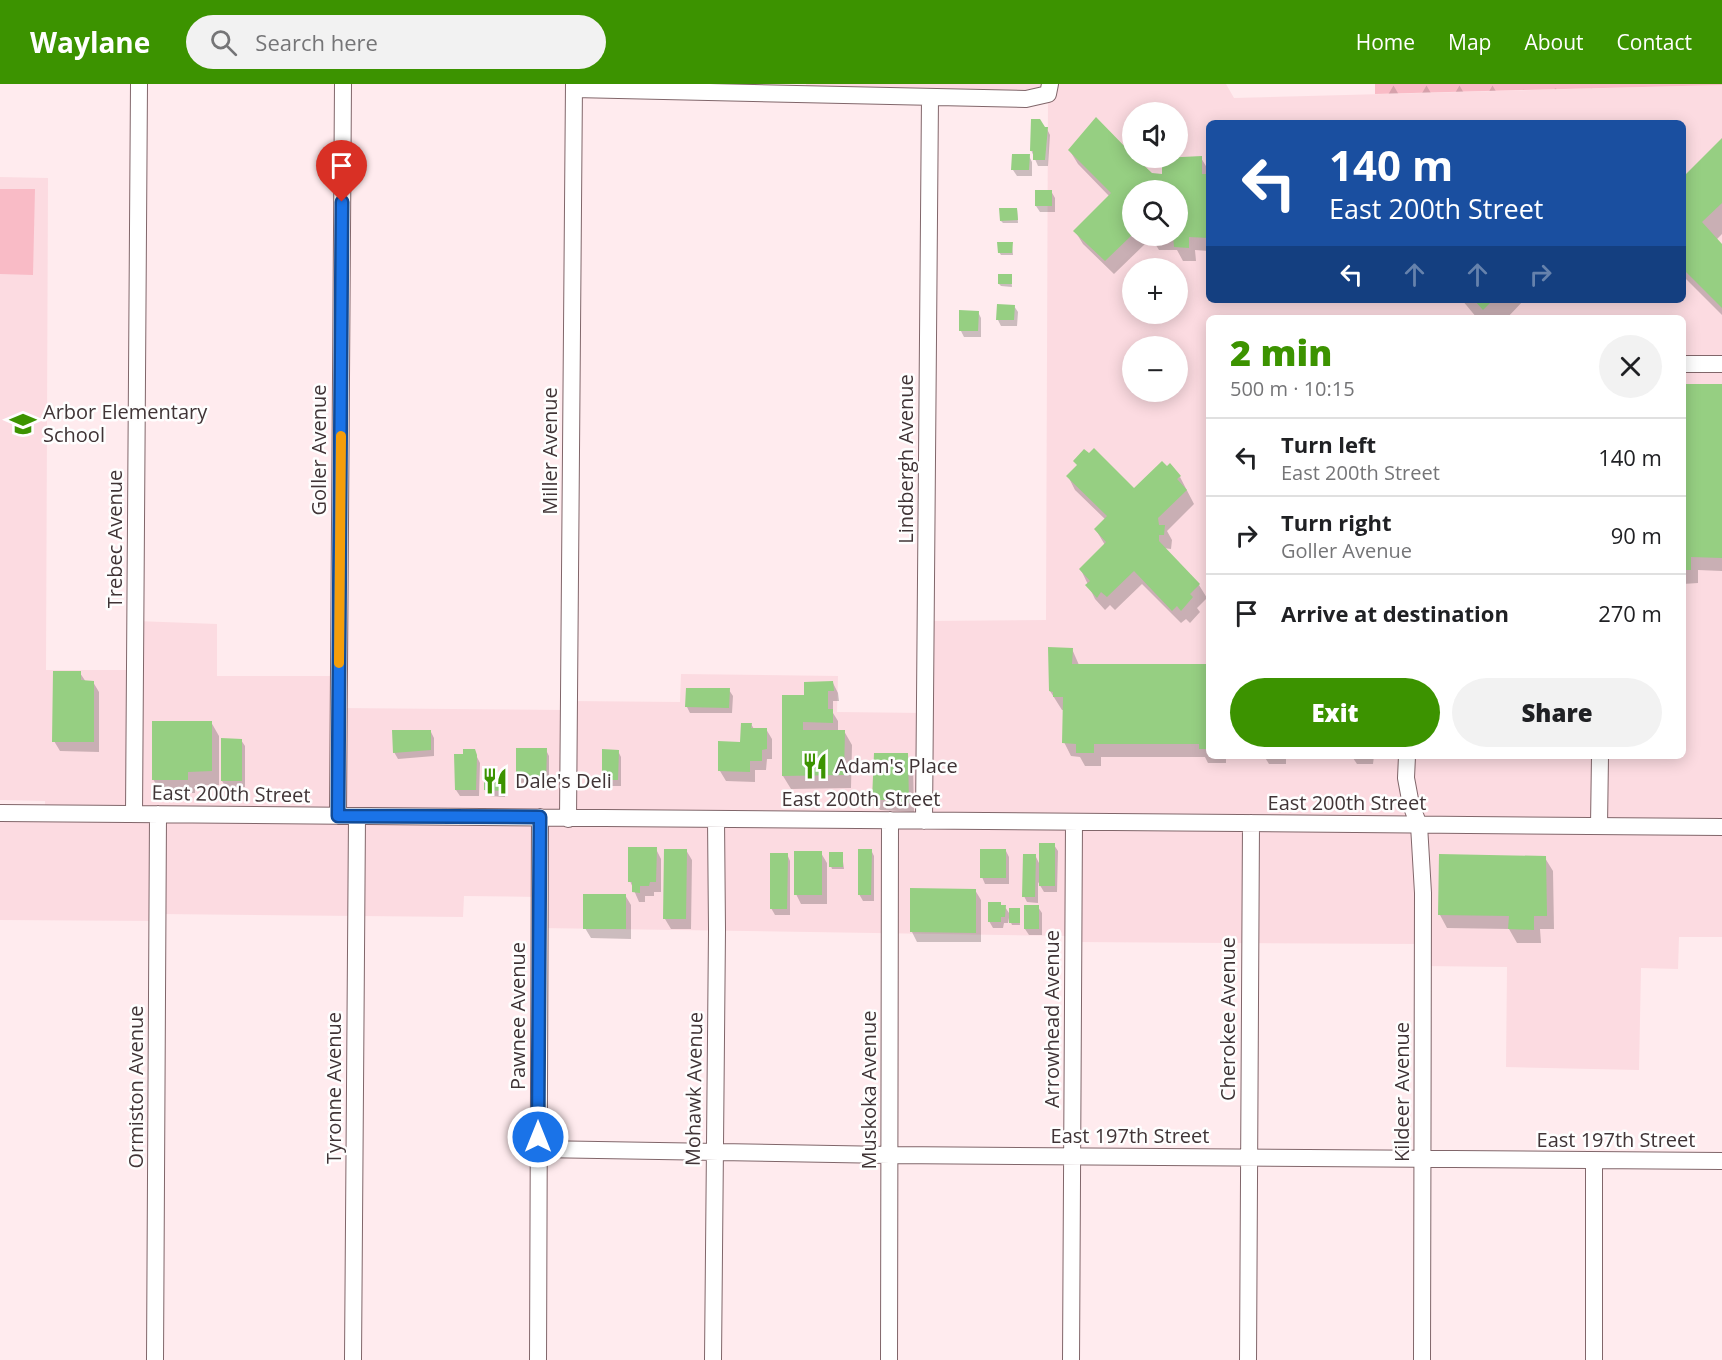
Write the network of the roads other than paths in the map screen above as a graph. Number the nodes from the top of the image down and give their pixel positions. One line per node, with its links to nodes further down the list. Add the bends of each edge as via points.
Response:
1 (139, 84): 12 (street, Trebec Avenue)
2 (343, 84): 14 (street, Goller Avenue)
3 (1050, 84): 6 (street, via 1048,94 1026,99)
4 (574, 86): 5 (street); 17 (street, Miller Avenue)
5 (806, 90): 6 (street)
6 (930, 97): 20 (street, Lindbergh Avenue)
7 (1686, 364): 8 (street)
8 (1722, 364)
9 (1407, 759): 23 (street, Kildeer Avenue, via 1406,778)
10 (1600, 759): 24 (street)
11 (0, 813): 12 (street, East 200th Street)
12 (134, 814): 13 (street, East 200th Street)
13 (159, 814): 14 (street, East 200th Street); 34 (street, Ormiston Avenue)
14 (338, 816): 15 (street, East 200th Street)
15 (357, 816): 16 (street, East 200th Street); 35 (street, Tyronne Avenue)
16 (540, 817): 17 (street, East 200th Street); 26 (street, Pawnee Avenue)
17 (568, 819): 18 (street, East 200th Street)
18 (716, 819): 19 (street, East 200th Street); 27 (street, Mohawk Avenue)
19 (890, 820): 20 (street, East 200th Street); 28 (street, Muskoka Avenue)
20 (924, 821): 21 (street, East 200th Street)
21 (1074, 822): 22 (street, East 200th Street); 29 (street, Arrowhead Avenue)
22 (1251, 823): 23 (street, East 200th Street); 30 (street, Cherokee Avenue)
23 (1419, 825): 24 (street, East 200th Street); 31 (street, Kildeer Avenue, via 1423,893)
24 (1599, 826): 25 (street, East 200th Street)
25 (1722, 827)
26 (538, 1149): 27 (street, East 197th Street); 36 (street, Pawnee Avenue)
27 (714, 1152): 28 (street, East 197th Street); 37 (street, Mohawk Avenue)
28 (890, 1155): 29 (street, East 197th Street); 38 (street, Muskoka Avenue)
29 (1073, 1156): 30 (street, East 197th Street); 39 (street, Arrowhead Avenue)
30 (1248, 1157): 31 (street, East 197th Street); 40 (street, Cherokee Avenue)
31 (1423, 1158): 33 (street, East 197th Street); 41 (street, Kildeer Avenue)
32 (1722, 1161): 33 (street, East 197th Street)
33 (1594, 1162): 42 (street)
34 (155, 1360)
35 (353, 1360)
36 (538, 1360)
37 (713, 1360)
38 (889, 1360)
39 (1071, 1360)
40 (1248, 1360)
41 (1422, 1360)
42 (1593, 1360)

